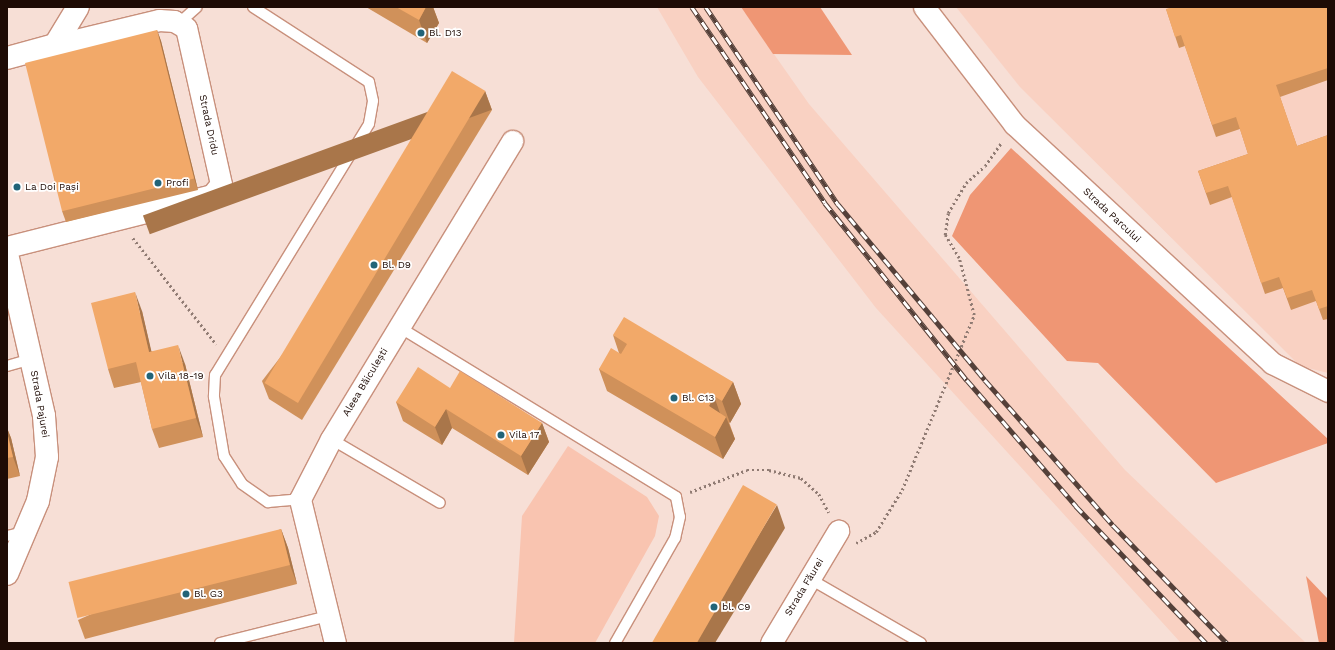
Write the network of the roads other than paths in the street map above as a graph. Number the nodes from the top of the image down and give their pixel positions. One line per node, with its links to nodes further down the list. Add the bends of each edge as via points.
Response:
1 (78, 7): 6 (street)
2 (197, 7): 5 (lane)
3 (253, 7): 16 (lane, via 369,82 373,101 369,124 215,375 214,397 224,456 242,484 268,502)
4 (924, 7): 14 (street, Strada Parcului, via 1014,124 1272,363)
5 (178, 24): 6 (street, via 160,20); 9 (street, Strada Dridu, via 189,32 221,184 212,195)
6 (55, 45): 7 (street)
7 (7, 58)
8 (512, 141): 11 (street, Aleea Băiculești)
9 (7, 247)
10 (7, 254): 12 (street, Strada Pajurei)
11 (399, 327): 15 (street, Aleea Băiculești); 25 (lane, via 676,497 680,517 675,538)
12 (31, 359): 13 (lane); 19 (street, Strada Pajurei, via 44,416 47,457 38,501)
13 (7, 366)
14 (1328, 392)
15 (331, 439): 16 (street, Aleea Băiculești); 17 (lane)
16 (300, 499): 22 (street)
17 (440, 503)
18 (838, 531): 21 (street, Strada Făurei)
19 (17, 534): 20 (street, Strada Pajurei)
20 (7, 574)
21 (810, 579): 26 (street, Strada Făurei); 27 (lane)
22 (328, 616): 23 (lane); 24 (street)
23 (220, 643)
24 (335, 643)
25 (615, 643)
26 (771, 643)
27 (921, 643)

